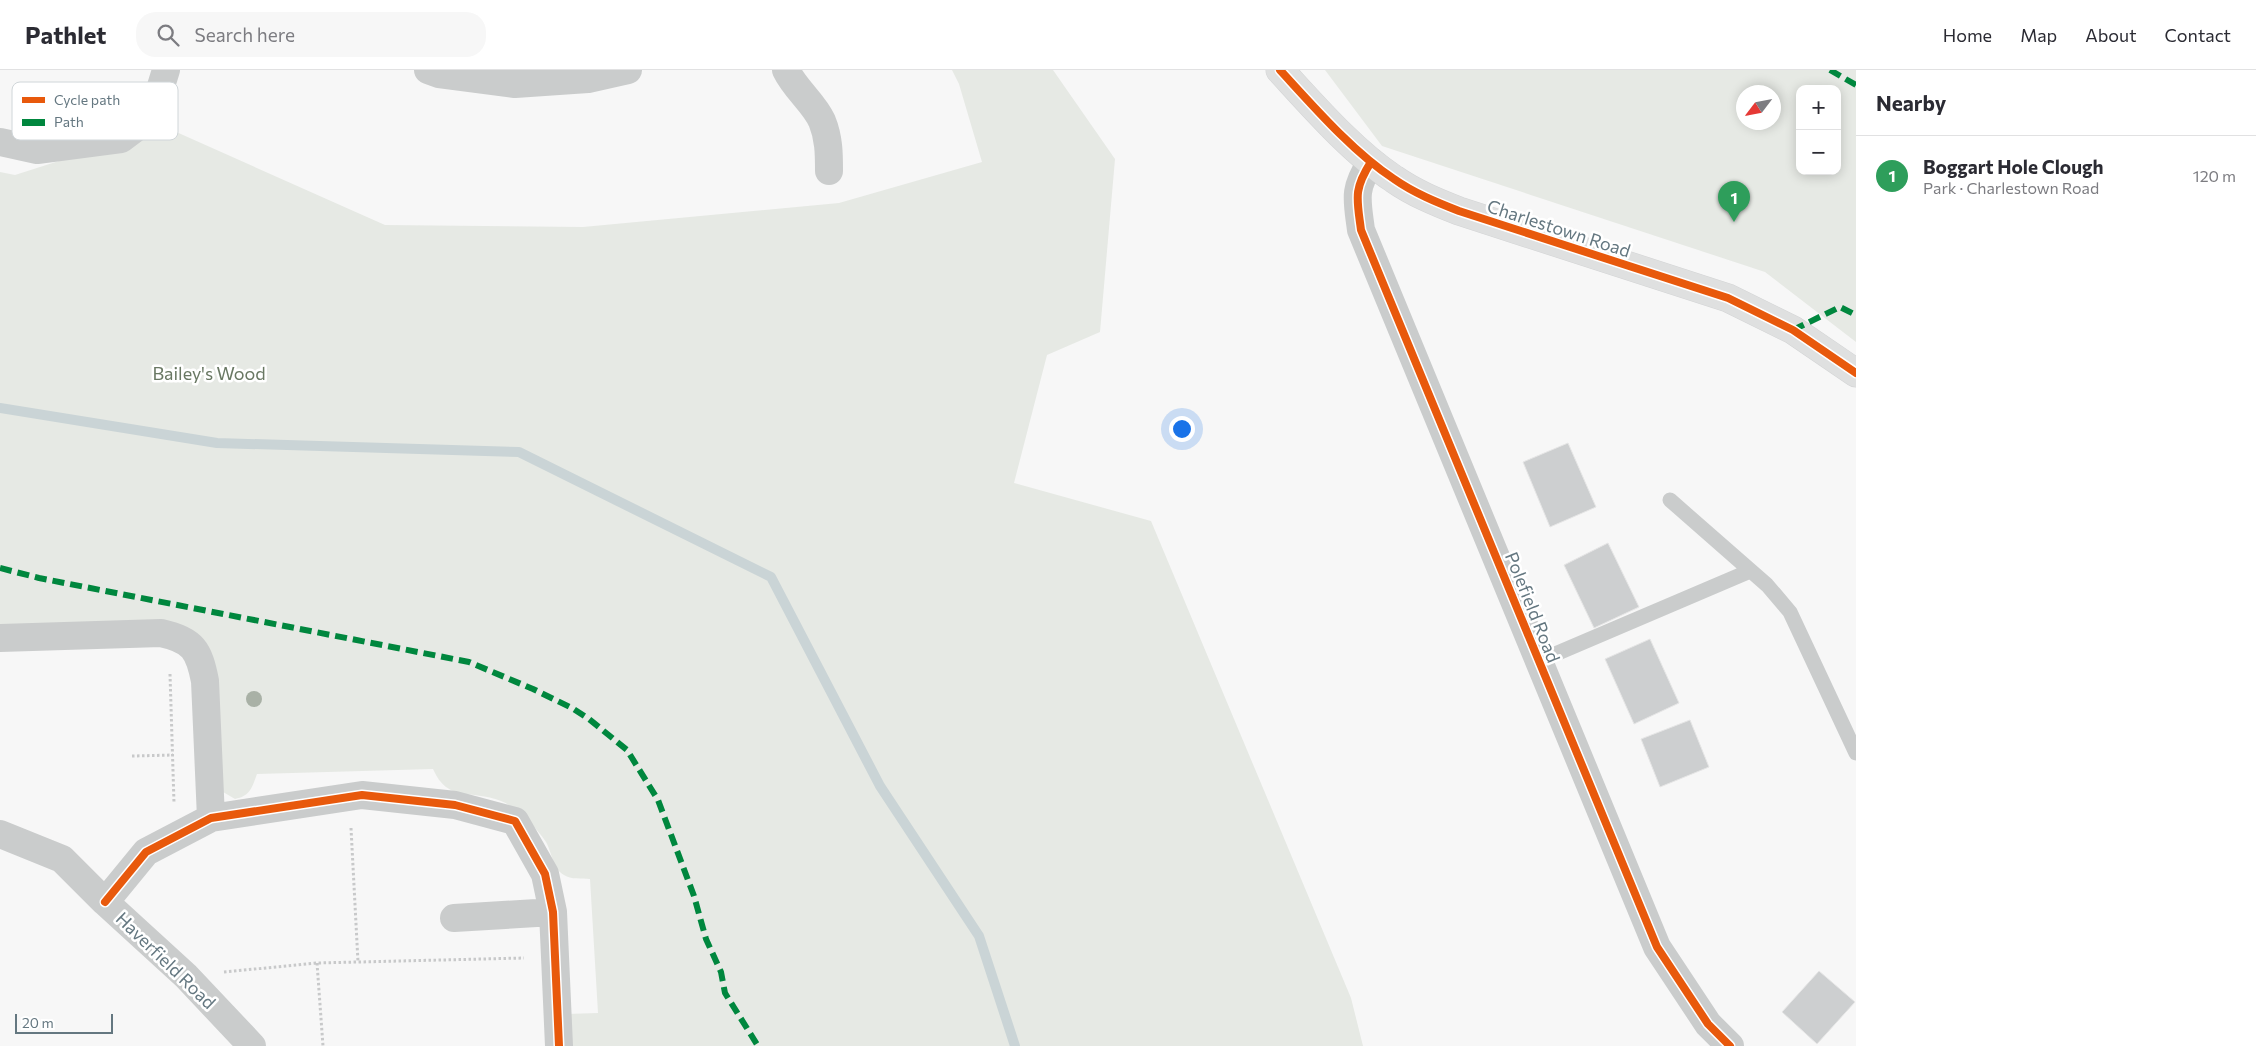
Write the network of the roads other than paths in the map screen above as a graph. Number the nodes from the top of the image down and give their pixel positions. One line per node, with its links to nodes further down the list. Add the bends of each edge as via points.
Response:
1 (166, 70): 6 (street)
2 (428, 70): 3 (street, via 515,84 588,78)
3 (628, 70)
4 (786, 70): 10 (street, via 822,120 830,147)
5 (1280, 70): 9 (street, Charlestown Road)
6 (162, 82)
7 (114, 140): 8 (street, via 37,150)
8 (0, 142)
9 (1371, 162): 11 (street, Charlestown Road, via 1424,197 1459,211 1728,298 1793,330); 15 (street, Polefield Road, via 1359,181 1356,198 1361,230)
10 (829, 171)
11 (1856, 373)
12 (1670, 500): 13 (lane)
13 (1750, 571): 15 (lane); 16 (lane, via 1790,612)
14 (0, 638): 17 (street, via 161,633 180,638 193,649 201,659 205,681)
15 (1539, 660): 24 (street, Polefield Road, via 1657,947 1708,1024)
16 (1856, 753)
17 (211, 818): 19 (street, via 146,852); 20 (street, via 362,795 456,805 515,822 545,874)
18 (0, 834): 19 (street, Haverfield Road, via 62,859)
19 (105, 902): 22 (street, Haverfield Road, via 186,976)
20 (553, 912): 21 (street); 23 (street)
21 (454, 918)
22 (250, 1045)
23 (559, 1046)
24 (1730, 1046)

